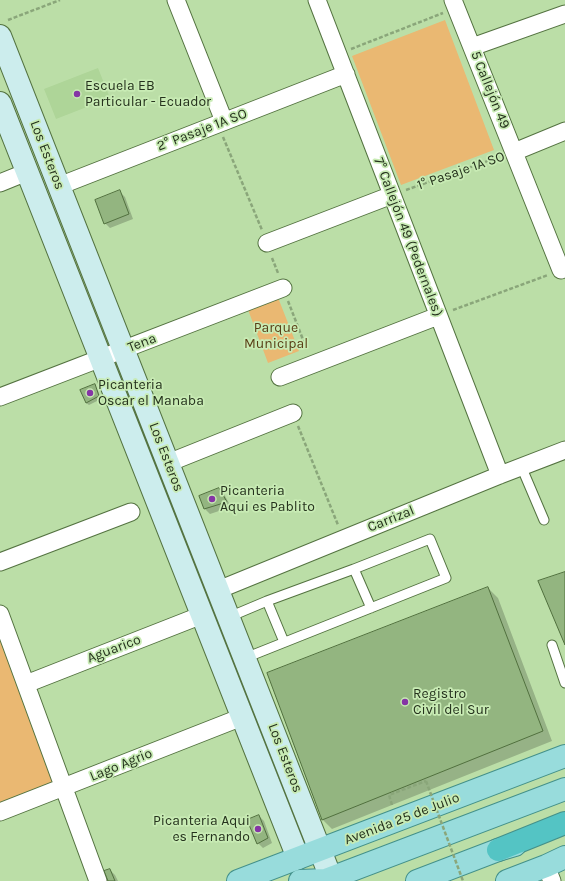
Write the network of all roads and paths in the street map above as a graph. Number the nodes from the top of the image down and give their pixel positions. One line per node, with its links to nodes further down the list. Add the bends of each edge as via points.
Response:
1 (60, 0): 6 (path)
2 (176, 0): 11 (street)
3 (317, 0): 8 (street, 7° Callejón 49 (Pedernales))
4 (455, 4): 7 (street, 5 Callejón 49); 8 (path)
5 (565, 14): 7 (street)
6 (3, 28): 16 (street, Los Esteros)
7 (472, 47): 13 (street, 5 Callejón 49)
8 (338, 54): 9 (street, 7° Callejón 49 (Pedernales))
9 (346, 74): 11 (street, 2° Pasaje 1A SO); 17 (street, 7° Callejón 49 (Pedernales))
10 (0, 103): 14 (street, Los Esteros)
11 (224, 121): 16 (street, 2° Pasaje 1A SO)
12 (565, 132): 13 (street, 1° Pasaje 1A SO)
13 (514, 152): 17 (path, 1° Pasaje 1A SO); 19 (street, 5 Callejón 49)
14 (27, 172): 15 (street); 23 (street, Los Esteros)
15 (0, 183)
16 (59, 186): 22 (street, Los Esteros)
17 (392, 195): 18 (street); 21 (street, 7° Callejón 49 (Pedernales))
18 (267, 243)
19 (561, 270): 21 (path)
20 (283, 288): 22 (street, Tena)
21 (438, 316): 24 (street); 30 (street, 7° Callejón 49 (Pedernales))
22 (124, 350): 23 (street, Tena); 28 (street, Los Esteros)
23 (101, 358): 25 (street, Tena); 40 (street, Los Esteros)
24 (280, 377)
25 (0, 396)
26 (293, 413): 28 (street); 33 (path)
27 (565, 450): 29 (street, Carrizal)
28 (168, 463): 36 (street, Los Esteros)
29 (522, 466): 30 (street, Carrizal); 32 (lane)
30 (500, 475): 33 (street, Carrizal)
31 (131, 512): 34 (street)
32 (544, 520)
33 (344, 538): 36 (street, Carrizal)
34 (0, 562)
35 (354, 570): 37 (lane); 38 (lane); 38 (lane, via 430,539 446,578)
36 (218, 590): 41 (street, Los Esteros)
37 (267, 601): 41 (lane); 42 (lane)
38 (371, 608): 42 (lane)
39 (0, 614): 46 (street)
40 (202, 615): 46 (street, Aguarico); 47 (street, Los Esteros)
41 (229, 617): 44 (street, Los Esteros)
42 (284, 642): 44 (lane)
43 (552, 645): 45 (lane)
44 (245, 658): 57 (street, Los Esteros)
45 (565, 683)
46 (26, 684): 50 (street)
47 (242, 717): 50 (street, Lago Agrio); 59 (street, Los Esteros)
48 (565, 756): 57 (main road, Avenida 25 de Julio)
49 (565, 772): 54 (main road)
50 (64, 788): 53 (street, Lago Agrio); 63 (street)
51 (565, 789): 54 (main road)
52 (389, 795): 66 (path, bridge, via 426,781)
53 (0, 812)
54 (500, 814): 62 (main road)
55 (565, 823): 58 (highway)
56 (565, 833): 58 (main road)
57 (320, 850): 59 (main road, Avenida 25 de Julio); 62 (street, Los Esteros)
58 (498, 850): 61 (main road)
59 (298, 858): 64 (main road, Avenida 25 de Julio)
60 (554, 868): 67 (main road)
61 (426, 879)
62 (327, 880): 65 (main road)
63 (98, 881)
64 (238, 881)
65 (300, 881)
66 (463, 881)
67 (507, 881)

